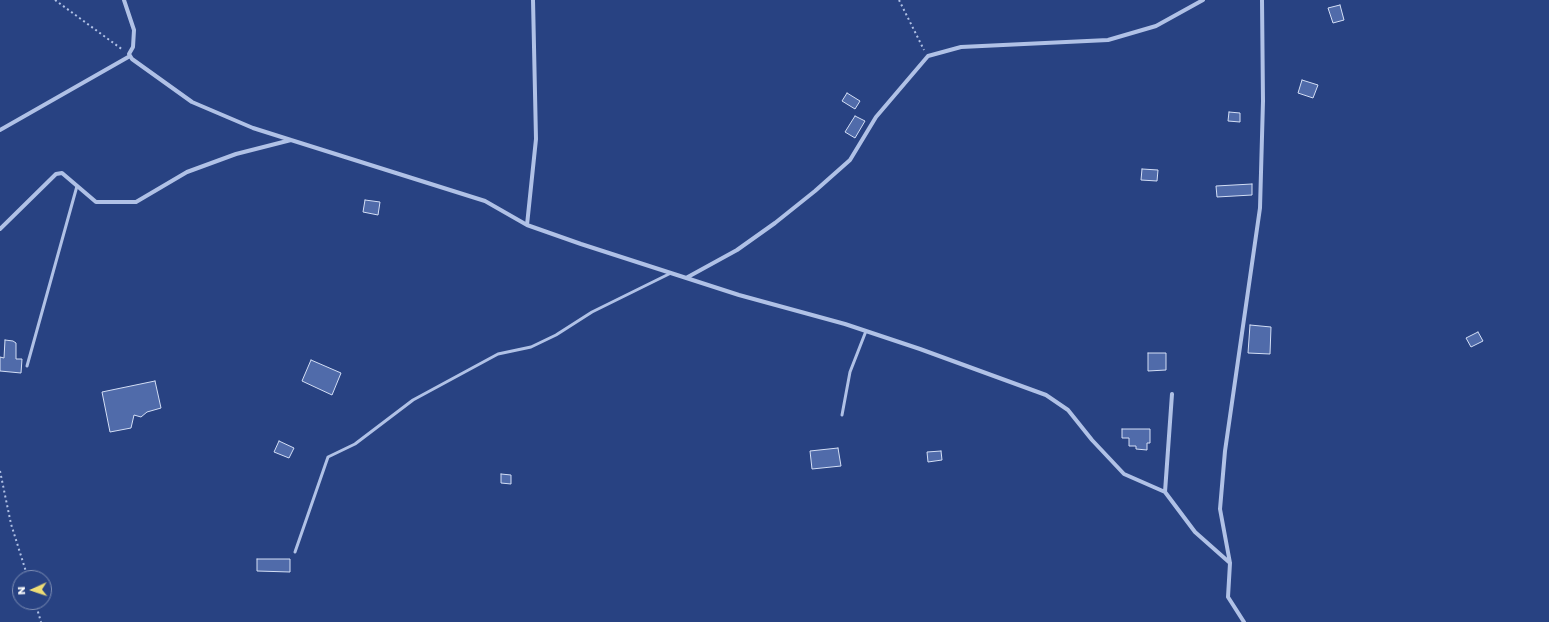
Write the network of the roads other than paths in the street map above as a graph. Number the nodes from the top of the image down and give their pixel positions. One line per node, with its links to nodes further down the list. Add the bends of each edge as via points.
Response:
1 (124, 0): 5 (street, via 134,30)
2 (533, 0): 9 (street, via 536,139)
3 (1203, 0): 12 (street, via 1156,26 1108,40 961,47 928,56 876,117 850,160 775,223 737,250)
4 (1262, 0): 19 (street, via 1260,208 1225,451 1220,509)
5 (130, 56): 6 (street); 7 (street, via 192,102 253,128)
6 (0, 130)
7 (291, 140): 8 (street, via 236,154 187,172 136,202 96,202); 9 (street, via 485,201)
8 (77, 186): 10 (street, via 62,173 56,174); 14 (lane)
9 (527, 225): 11 (street)
10 (0, 229)
11 (671, 273): 12 (street); 18 (lane, via 592,312 556,335 531,347 498,354 413,400 355,444 328,457)
12 (686, 278): 13 (street)
13 (866, 331): 16 (lane, via 850,372); 17 (street, via 1046,395 1068,410 1124,474)
14 (27, 366)
15 (1172, 394): 17 (street)
16 (842, 415)
17 (1165, 492): 19 (street, via 1195,532)
18 (295, 552)
19 (1230, 563): 20 (street, via 1228,597)
20 (1244, 622)

